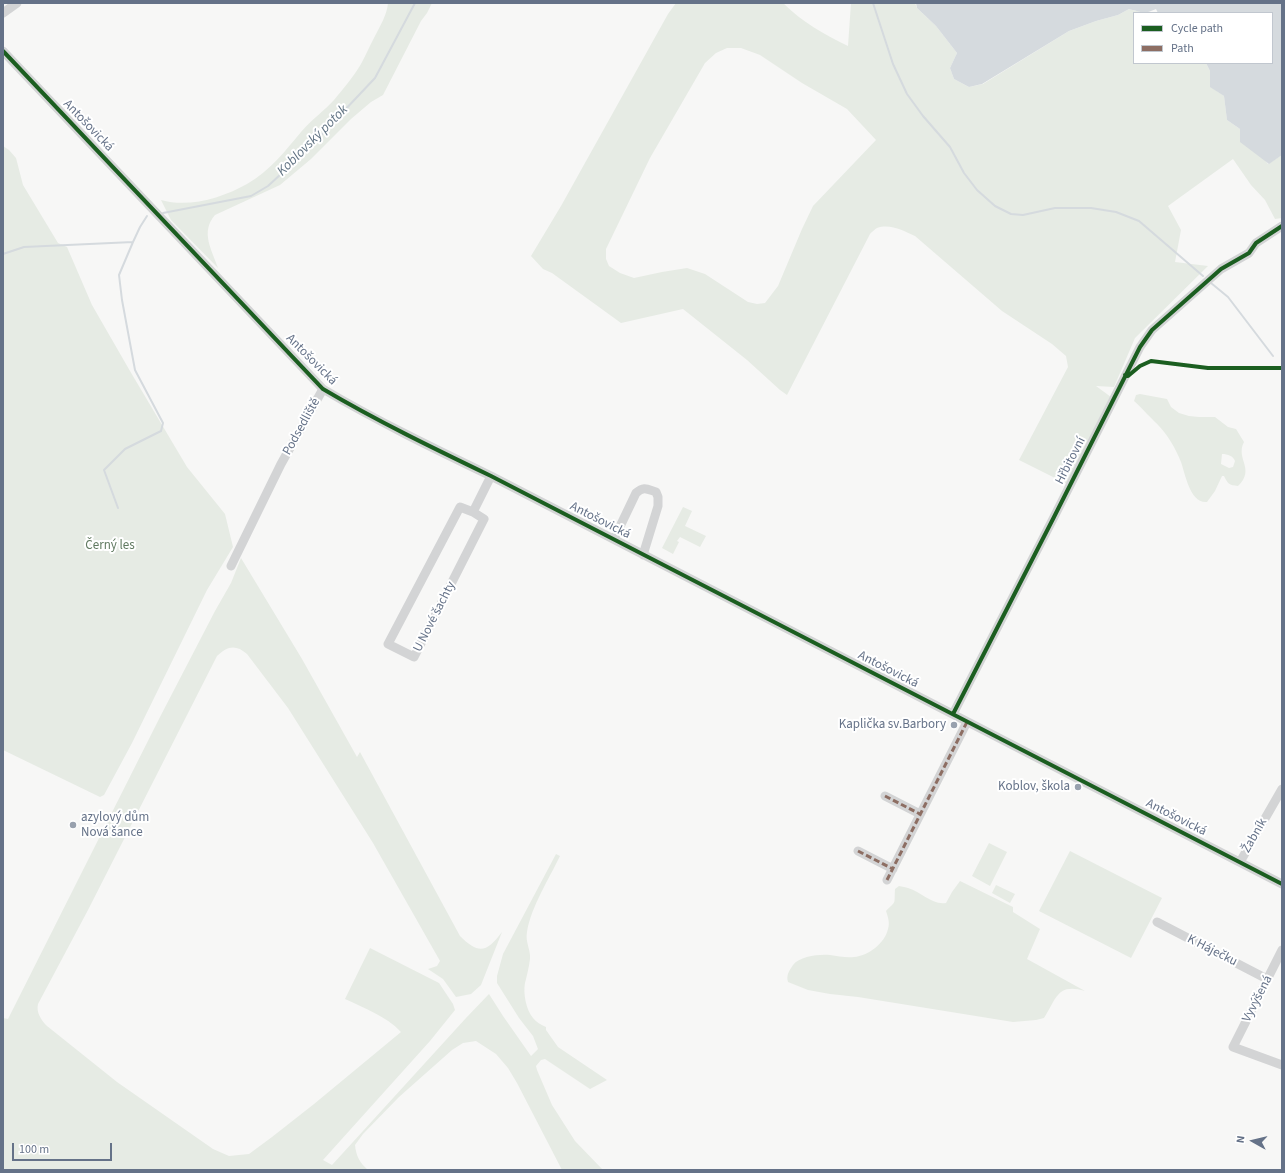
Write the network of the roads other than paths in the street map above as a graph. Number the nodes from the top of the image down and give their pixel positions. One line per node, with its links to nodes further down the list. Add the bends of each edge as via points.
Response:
1 (17, 3): 2 (street)
2 (3, 13)
3 (3, 51): 5 (street, Antošovická)
4 (1282, 226): 11 (street, Hřbitovní, via 1256,243 1249,253 1221,269 1152,330 1140,347)
5 (323, 389): 6 (street, Antošovická); 10 (street, Podsedliště, via 281,464)
6 (491, 476): 7 (street); 8 (street, Antošovická)
7 (473, 512): 7 (street, U Nové šachty, via 460,507 388,644 414,657 484,519)
8 (614, 540): 9 (street, Antošovická); 9 (street, via 636,493 645,488 656,492 658,506)
9 (643, 555): 11 (street, Antošovická)
10 (231, 566)
11 (953, 714): 12 (street, Antošovická)
12 (967, 722): 15 (street); 17 (street, Antošovická)
13 (1282, 789): 17 (street, Žabník)
14 (885, 796): 15 (street)
15 (920, 814): 18 (street)
16 (858, 851): 18 (street)
17 (1240, 862): 20 (street, Antošovická)
18 (893, 869): 19 (street)
19 (887, 880)
20 (1282, 884)
21 (1158, 922): 23 (street, K Háječku)
22 (1282, 950): 23 (street, Vyvýšená)
23 (1267, 979): 24 (street, Vyvýšená, via 1233,1047)
24 (1282, 1065)

